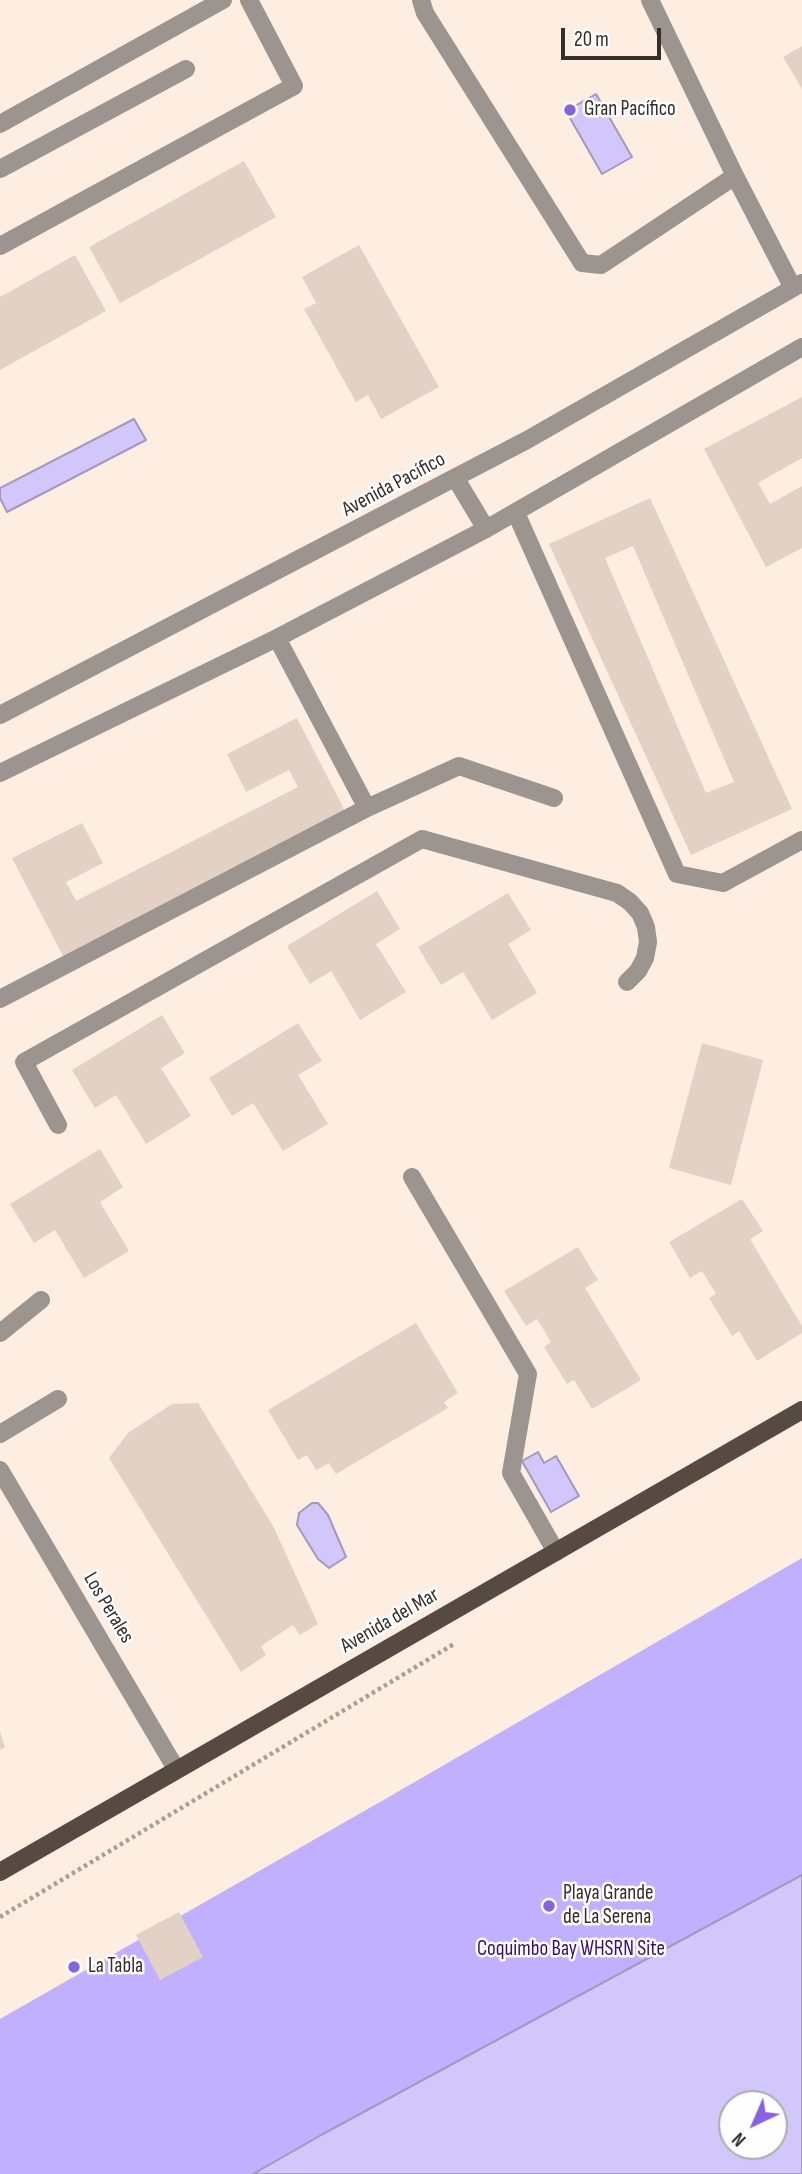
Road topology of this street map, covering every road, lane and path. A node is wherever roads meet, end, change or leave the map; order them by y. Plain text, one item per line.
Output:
1 (223, 0) edge
2 (249, 0) edge
3 (421, 0) edge
4 (650, 0) edge
5 (186, 69) dead end
6 (0, 124) edge
7 (0, 169) edge
8 (735, 176) junction
9 (0, 246) edge
10 (797, 285) edge
11 (802, 347) edge
12 (456, 479) junction
13 (516, 513) junction
14 (486, 529) junction
15 (277, 638) junction
16 (0, 715) edge
17 (0, 773) edge
18 (554, 798) dead end
19 (367, 808) junction
20 (802, 840) edge
21 (627, 982) dead end
22 (0, 999) edge
23 (58, 1125) dead end
24 (412, 1177) dead end
25 (41, 1300) dead end
26 (0, 1332) edge
27 (58, 1399) dead end
28 (802, 1410) edge
29 (0, 1434) edge
30 (0, 1470) edge
31 (556, 1552) junction
32 (466, 1637) dead end
33 (176, 1769) junction
34 (0, 1872) edge
35 (0, 1917) edge

1 - 6 street
2 - 9 street
3 - 8 street
4 - 8 street
5 - 7 street
8 - 10 street
10 - 12 street, Avenida Pacífico
11 - 13 street
12 - 14 street
12 - 16 street, Avenida Pacífico
13 - 14 street
13 - 20 street
14 - 15 street
15 - 17 street
15 - 19 street
18 - 19 street
19 - 22 street
21 - 23 street
24 - 31 street
25 - 26 street
27 - 29 street
28 - 31 main road, Avenida del Mar
30 - 33 street, Los Perales
31 - 33 main road, Avenida del Mar
32 - 35 path
33 - 34 main road, Avenida del Mar

